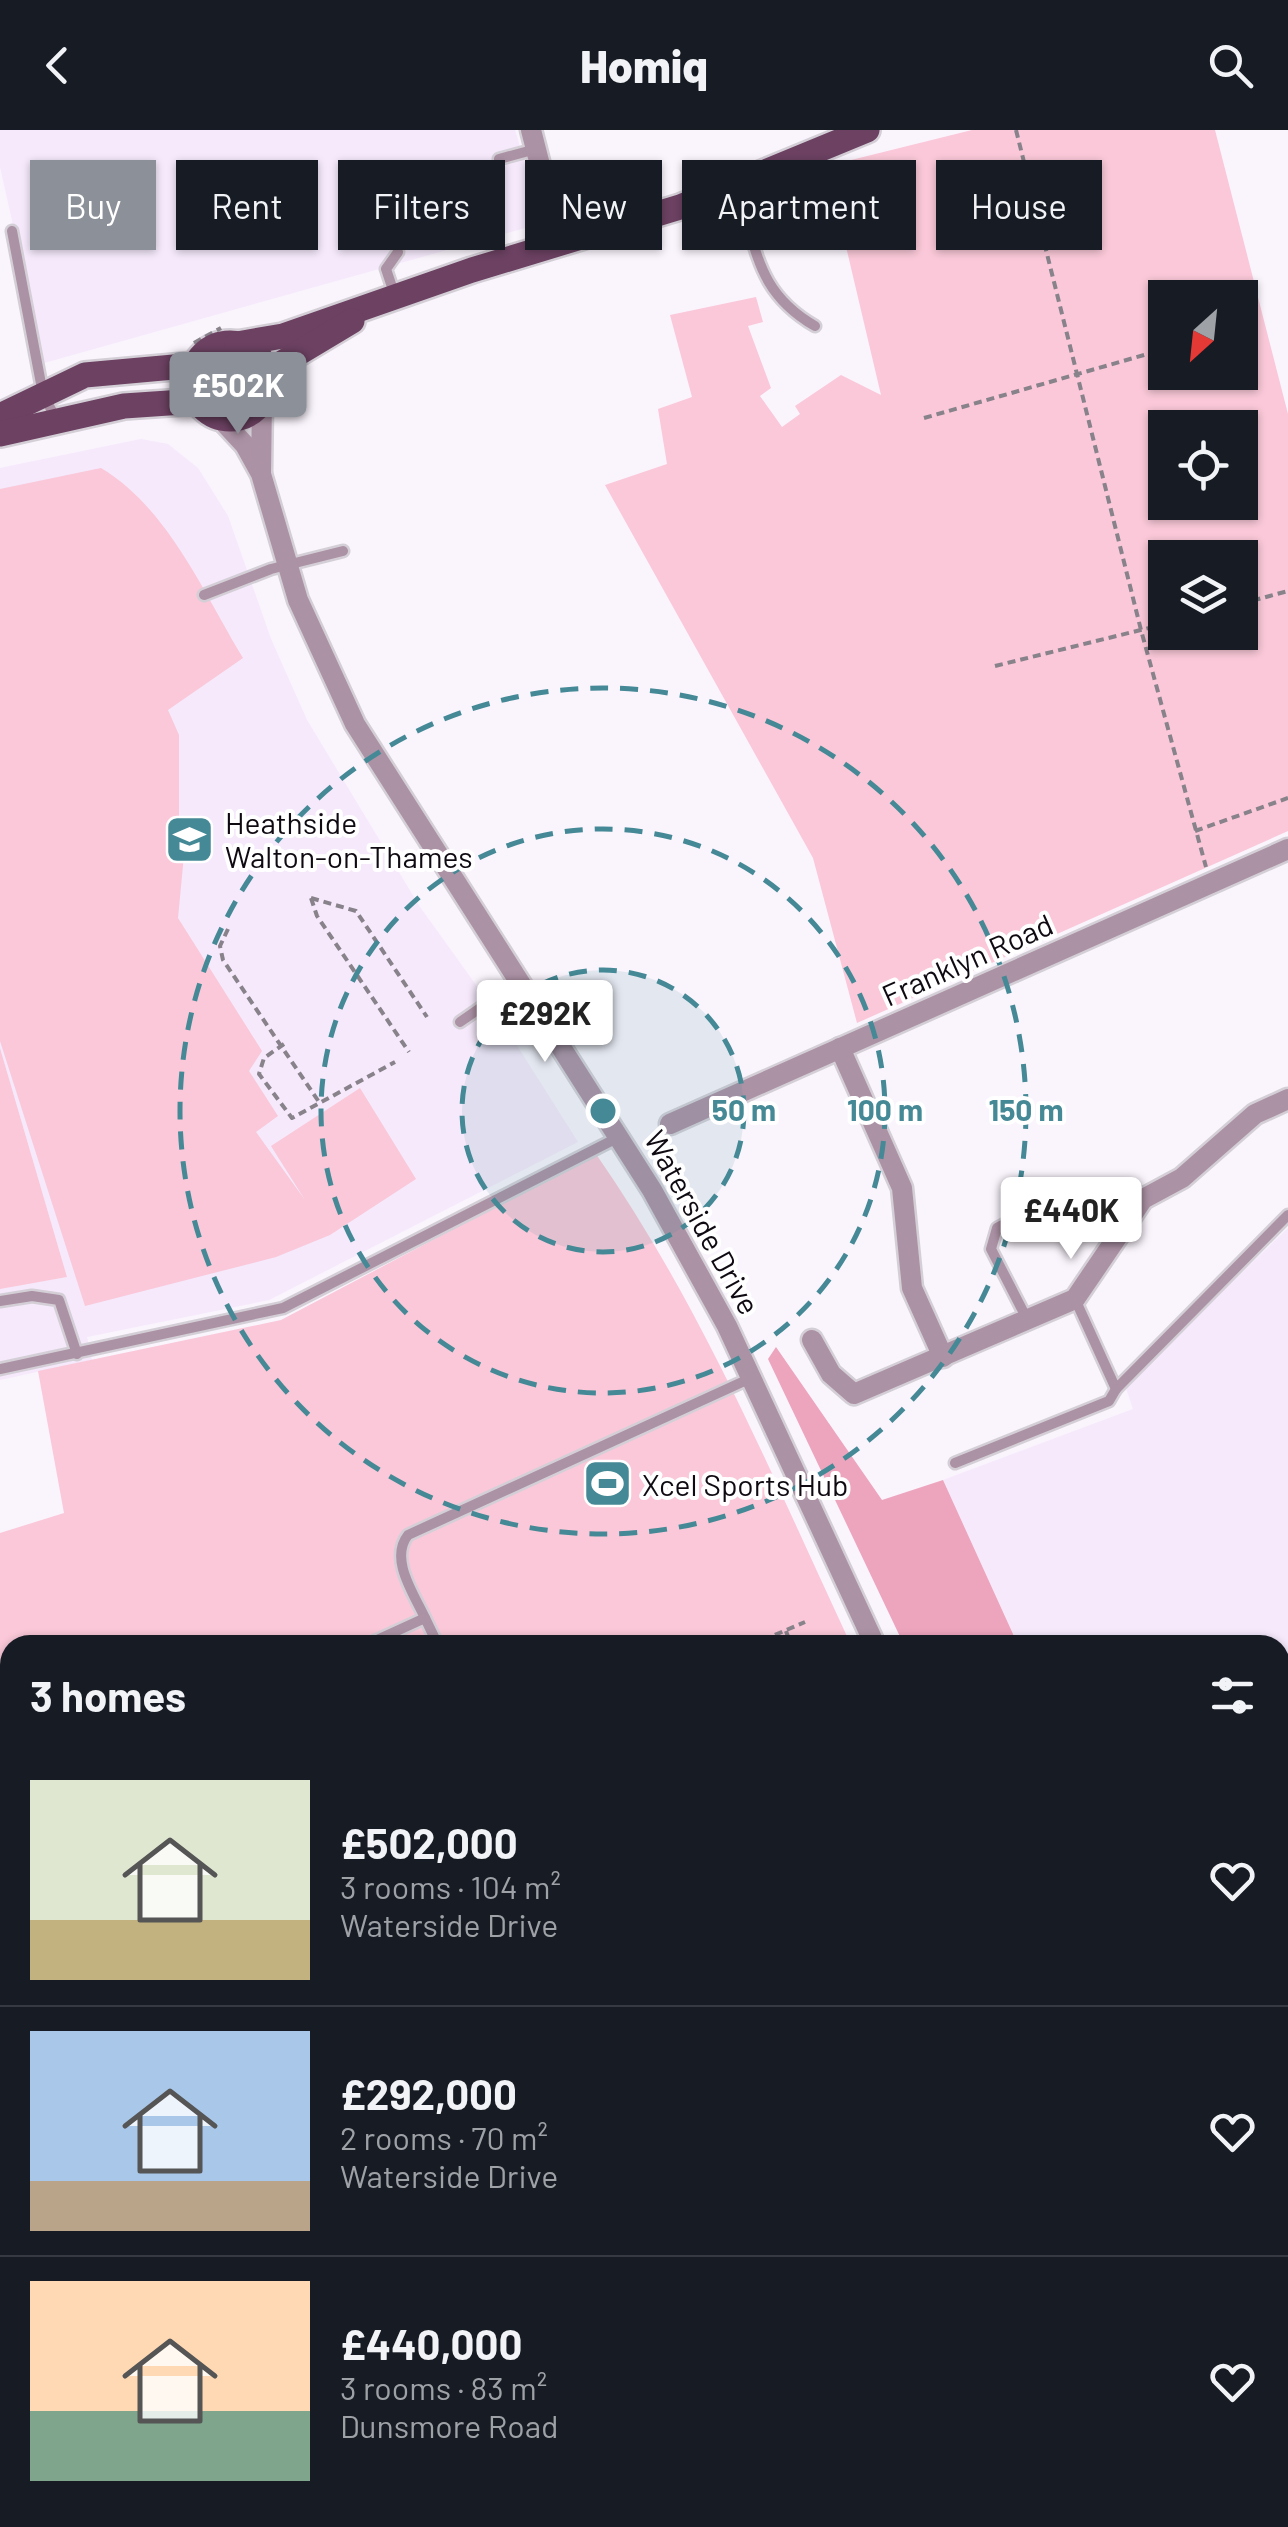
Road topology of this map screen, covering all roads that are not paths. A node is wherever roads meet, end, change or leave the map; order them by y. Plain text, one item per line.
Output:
1 (867, 130) edge
2 (533, 140) edge
3 (498, 159) dead end
4 (793, 160) edge
5 (12, 231) dead end
6 (539, 250) edge
7 (757, 250) edge
8 (398, 252) dead end
9 (384, 302) junction
10 (815, 326) dead end
11 (237, 344) junction
12 (196, 365) junction
13 (267, 372) junction
14 (43, 394) junction
15 (198, 401) junction
16 (262, 401) junction
17 (0, 416) edge
18 (219, 417) junction
19 (57, 422) junction
20 (0, 434) edge
21 (261, 474) junction
22 (343, 551) dead end
23 (286, 566) junction
24 (204, 594) dead end
25 (1288, 849) edge
26 (520, 980) junction
27 (460, 1022) dead end
28 (840, 1048) junction
29 (1288, 1099) edge
30 (670, 1124) dead end
31 (621, 1136) junction
32 (1023, 1214) dead end
33 (1288, 1215) edge
34 (1075, 1299) junction
35 (0, 1301) edge
36 (1028, 1320) junction
37 (812, 1340) dead end
38 (76, 1354) junction
39 (943, 1357) junction
40 (0, 1369) edge
41 (752, 1378) junction
42 (1116, 1389) junction
43 (956, 1463) dead end
44 (424, 1618) junction
45 (387, 1635) edge
46 (433, 1635) edge
47 (871, 1635) edge

1 - 4 main road
2 - 3 lane
5 - 14 lane
6 - 9 main road
7 - 10 lane
8 - 9 lane
9 - 11 main road
9 - 13 main road
11 - 12 main road
11 - 13 main road
12 - 14 main road
12 - 15 main road
13 - 16 main road
14 - 17 main road
14 - 19 lane
15 - 18 main road
15 - 19 main road
16 - 18 main road
16 - 21 street, Waterside Drive
18 - 21 street, Waterside Drive
19 - 20 main road
21 - 23 street, Waterside Drive
22 - 23 lane
23 - 24 lane
23 - 26 street, Waterside Drive
25 - 28 street, Franklyn Road
26 - 27 lane
26 - 31 street, Waterside Drive
28 - 30 street, Franklyn Road
28 - 39 street
29 - 34 street
31 - 38 lane
31 - 41 street, Waterside Drive
32 - 36 lane
33 - 42 lane
34 - 36 street
34 - 42 lane
35 - 38 lane
36 - 39 street
37 - 39 street
38 - 40 lane
41 - 44 lane
41 - 47 street, Waterside Drive
42 - 43 lane
44 - 45 lane
44 - 46 lane

